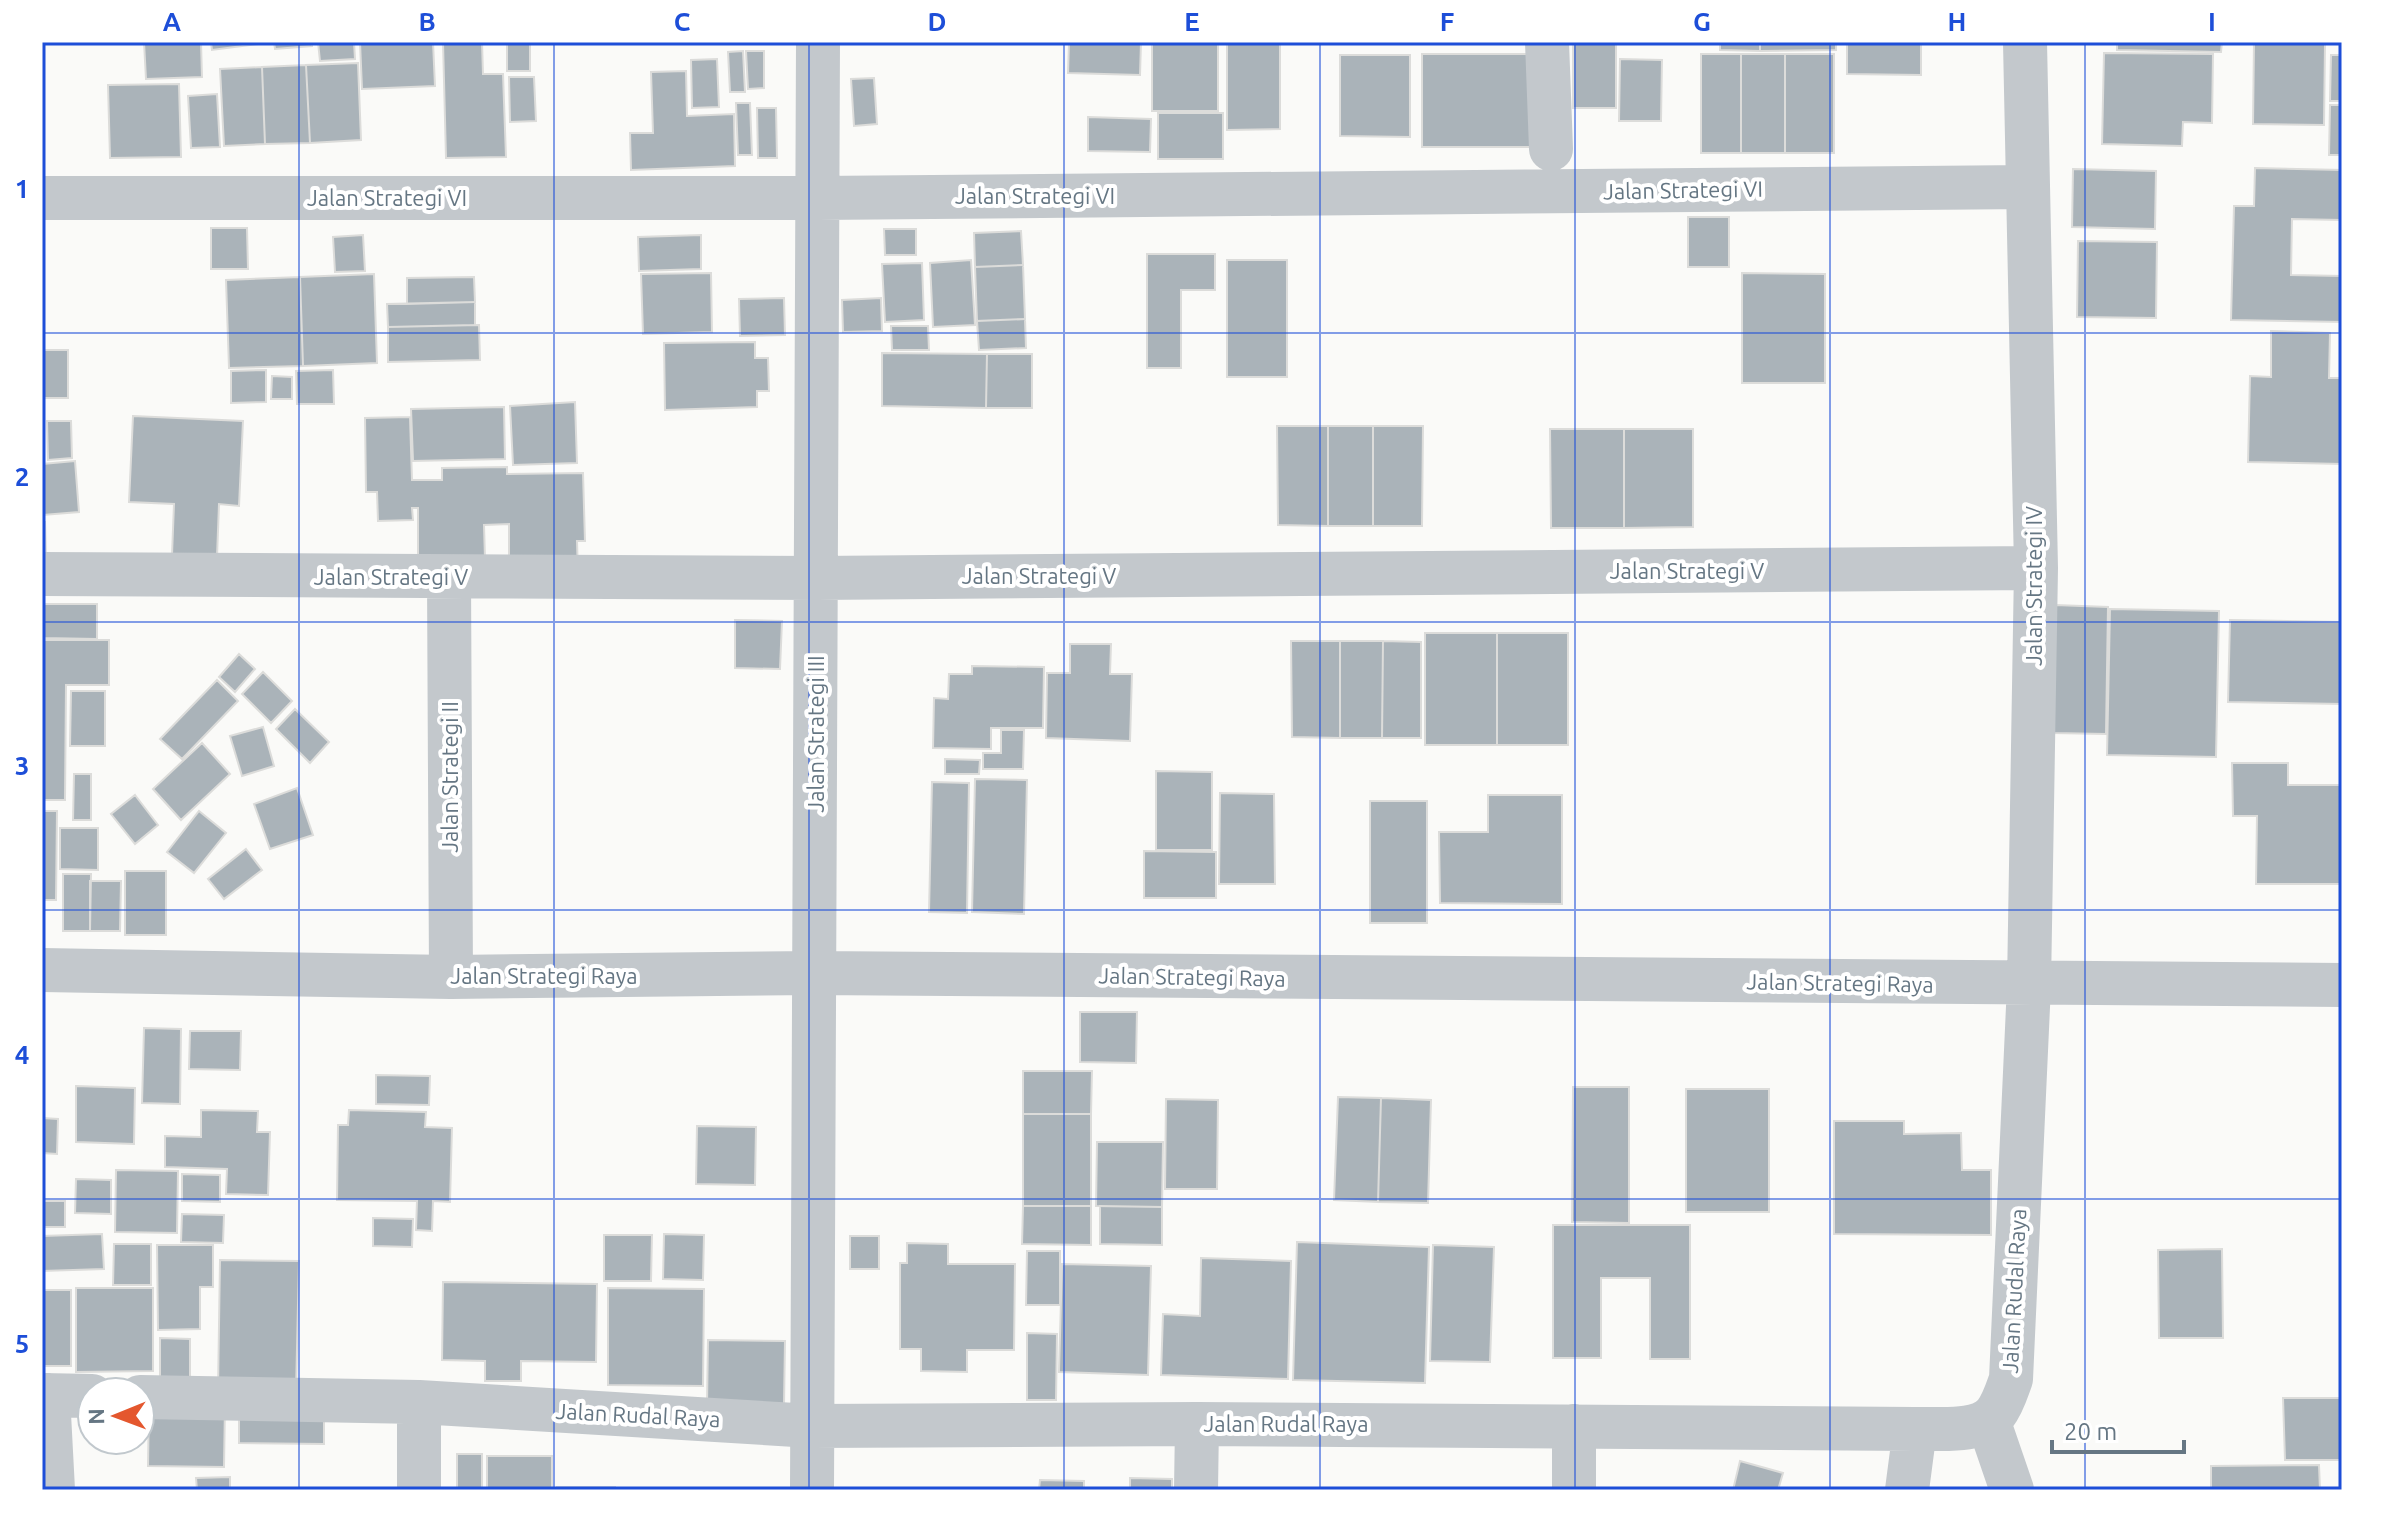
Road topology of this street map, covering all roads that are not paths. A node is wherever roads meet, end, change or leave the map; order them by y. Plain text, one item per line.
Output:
1 (818, 42) edge
2 (1547, 42) edge
3 (2025, 42) edge
4 (1551, 149) dead end
5 (2027, 187) junction
6 (42, 198) edge
7 (818, 198) junction
8 (2036, 568) junction
9 (42, 574) edge
10 (449, 577) junction
11 (817, 578) junction
12 (451, 969) junction
13 (42, 970) edge
14 (2029, 985) junction
15 (2342, 985) edge
16 (813, 998) junction
17 (45, 1395) edge
18 (76, 1396) edge
19 (156, 1397) edge
20 (419, 1402) junction
21 (1988, 1420) junction
22 (1197, 1424) junction
23 (812, 1426) junction
24 (1574, 1426) junction
25 (1915, 1429) junction
26 (53, 1490) edge
27 (419, 1490) edge
28 (812, 1490) edge
29 (1196, 1490) edge
30 (1574, 1490) edge
31 (1907, 1490) edge
32 (2012, 1490) edge

1 - 7 street, Jalan Strategi III
2 - 4 street
3 - 5 street, Jalan Strategi IV
5 - 7 street, Jalan Strategi VI
5 - 8 street, Jalan Strategi IV
6 - 7 street, Jalan Strategi VI
7 - 11 street, Jalan Strategi III
8 - 11 street, Jalan Strategi V
8 - 14 street, Jalan Strategi IV
9 - 10 street, Jalan Strategi V
10 - 11 street, Jalan Strategi V
10 - 12 street, Jalan Strategi II
11 - 16 street, Jalan Strategi III
12 - 13 street, Jalan Strategi Raya
12 - 16 street, Jalan Strategi Raya
14 - 15 street, Jalan Strategi Raya
14 - 16 street, Jalan Strategi Raya
14 - 21 street, Jalan Rudal Raya
16 - 23 street, Jalan Strategi III
17 - 18 street
17 - 26 street
19 - 20 street, Jalan Rudal Raya
20 - 23 street, Jalan Rudal Raya
20 - 27 street
21 - 25 street, Jalan Rudal Raya
21 - 32 street
22 - 23 street, Jalan Rudal Raya
22 - 24 street, Jalan Rudal Raya
22 - 29 street
23 - 28 street, Jalan Strategi III
24 - 25 street, Jalan Rudal Raya
24 - 30 street
25 - 31 street

